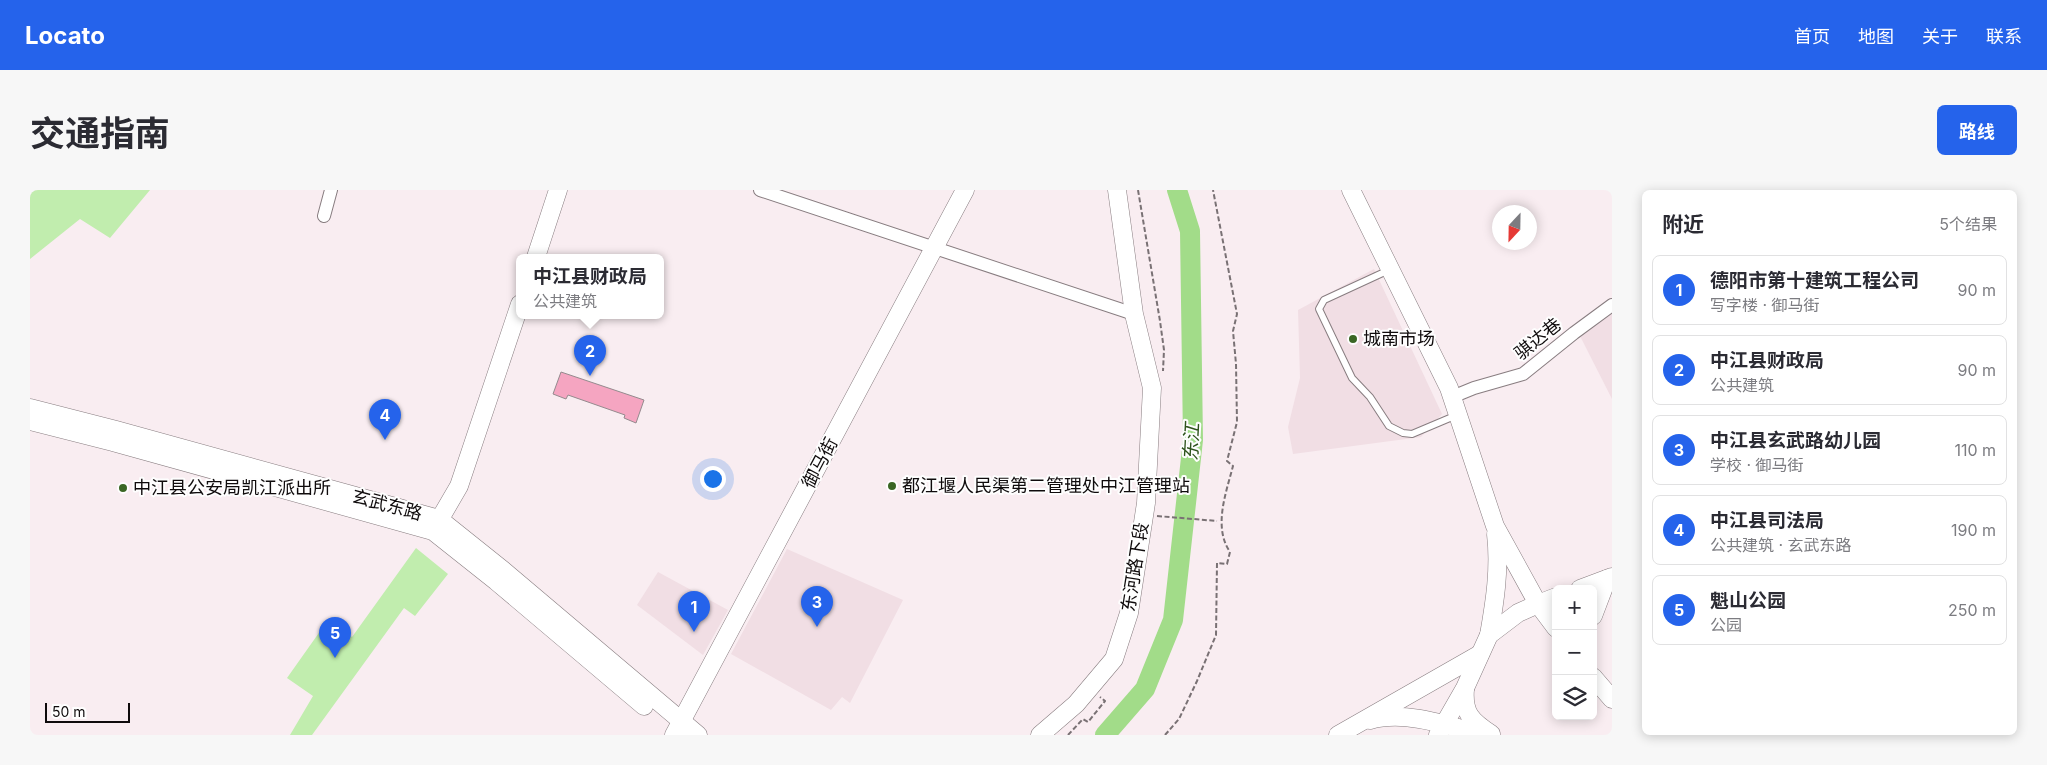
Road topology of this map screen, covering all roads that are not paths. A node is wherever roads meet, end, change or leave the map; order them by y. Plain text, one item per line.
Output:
1 (331, 190) edge
2 (558, 190) edge
3 (760, 190) edge
4 (966, 190) edge
5 (1117, 190) edge
6 (1351, 190) edge
7 (324, 216) dead end
8 (935, 248) junction
9 (537, 254) edge
10 (1390, 269) junction
11 (1612, 305) edge
12 (1134, 314) junction
13 (516, 316) edge
14 (1455, 406) junction
15 (30, 408) edge
16 (30, 421) edge
17 (436, 525) junction
18 (1495, 526) junction
19 (1609, 578) edge
20 (1591, 585) edge
21 (1552, 599) edge
22 (1538, 604) junction
23 (1597, 606) edge
24 (1552, 623) edge
25 (1489, 635) junction
26 (1480, 654) junction
27 (1597, 682) edge
28 (1465, 688) junction
29 (1612, 699) edge
30 (1357, 723) junction
31 (1442, 730) edge
32 (678, 731) edge
33 (698, 735) edge
34 (1040, 735) edge
35 (1338, 735) edge
36 (1483, 735) edge
37 (1493, 735) edge

1 - 7 street
2 - 9 street
3 - 8 street
4 - 8 street, 御马街
5 - 12 street, 东河路下段
6 - 10 street
8 - 12 street
8 - 32 street, 御马街
10 - 14 street
10 - 14 lane
11 - 14 street, 骐达巷
12 - 34 street, 东河路下段
13 - 17 street
14 - 18 street
15 - 17 street, 玄武东路
16 - 17 street, 玄武东路
17 - 32 street, 玄武东路
18 - 22 street
18 - 25 street
19 - 20 street
19 - 23 street
21 - 22 street
22 - 24 street
22 - 25 street
25 - 26 street
26 - 28 street
26 - 30 street
27 - 29 street
28 - 31 street
28 - 37 street
30 - 31 street
30 - 35 street
31 - 36 street
32 - 33 street, 玄武东路

